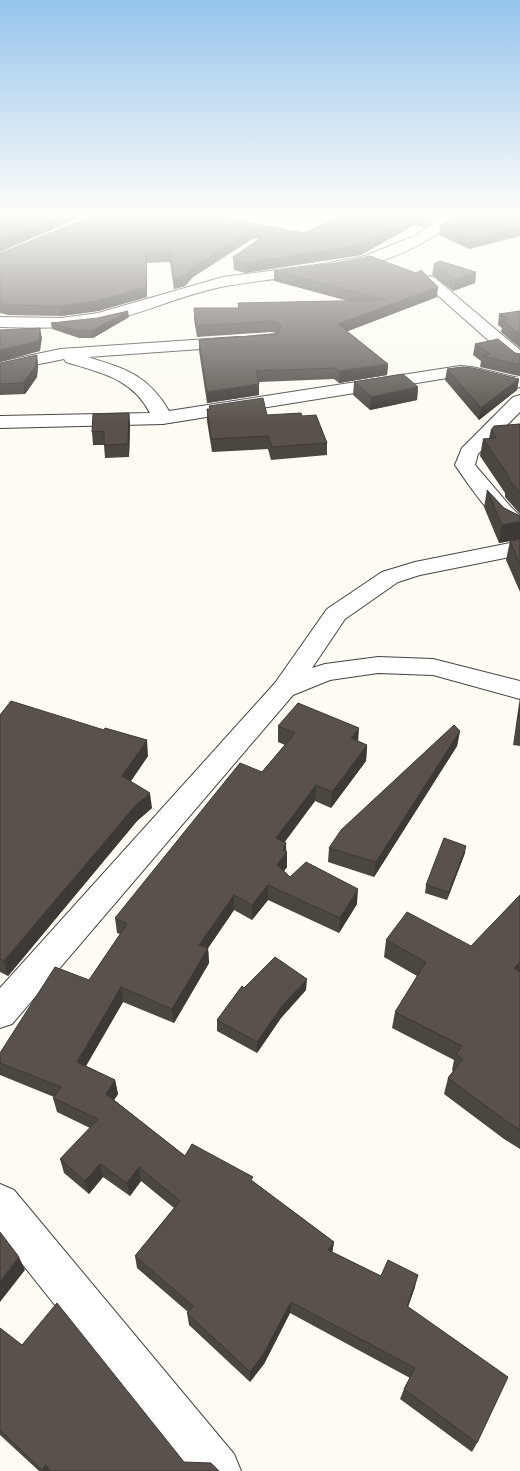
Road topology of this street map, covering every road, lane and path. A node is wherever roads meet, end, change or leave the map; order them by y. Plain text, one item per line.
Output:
1 (194, 285) edge
2 (213, 285) edge
3 (434, 285) edge
4 (179, 294) junction
5 (0, 322) edge
6 (19, 323) junction
7 (252, 341) edge
8 (60, 354) junction
9 (520, 359) edge
10 (0, 367) edge
11 (519, 388) edge
12 (163, 418) junction
13 (0, 421) edge
14 (520, 528) edge
15 (520, 548) edge
16 (284, 689) junction
17 (520, 690) edge
18 (0, 1013) edge
19 (0, 1204) edge
20 (217, 1471) edge

1 - 4 street
2 - 4 street
3 - 9 street
4 - 6 street
5 - 6 street
6 - 8 street
7 - 8 street
8 - 10 street
8 - 12 street
11 - 12 street
11 - 14 street
12 - 13 street
15 - 16 street
16 - 17 street
16 - 18 street
19 - 20 street

